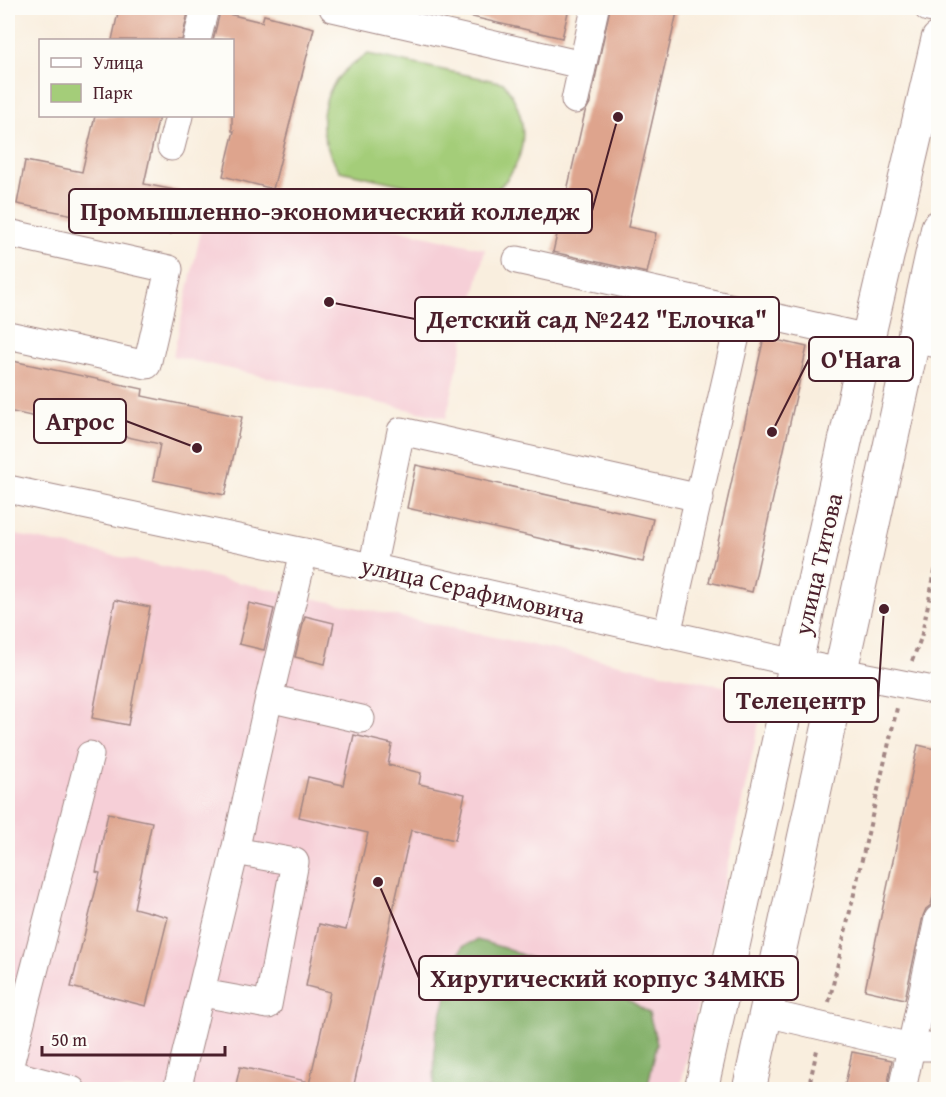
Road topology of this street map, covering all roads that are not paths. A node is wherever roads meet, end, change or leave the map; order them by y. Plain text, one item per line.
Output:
1 (206, 8) edge
2 (333, 8) edge
3 (595, 8) edge
4 (928, 8) edge
5 (939, 10) edge
6 (197, 39) edge
7 (939, 39) edge
8 (582, 65) junction
9 (575, 100) dead end
10 (179, 117) edge
11 (171, 147) dead end
12 (939, 227) edge
13 (8, 233) edge
14 (517, 260) dead end
15 (742, 310) junction
16 (8, 335) edge
17 (868, 338) junction
18 (926, 342) edge
19 (8, 489) edge
20 (700, 498) junction
21 (304, 552) junction
22 (372, 568) junction
23 (667, 634) junction
24 (796, 663) junction
25 (840, 671) junction
26 (939, 691) edge
27 (269, 698) junction
28 (361, 719) dead end
29 (90, 754) dead end
30 (236, 851) junction
31 (939, 920) edge
32 (202, 993) junction
33 (766, 1013) junction
34 (911, 1047) junction
35 (939, 1047) edge
36 (8, 1073) edge
37 (72, 1089) edge
38 (177, 1089) edge
39 (701, 1089) edge
40 (749, 1089) edge
41 (902, 1089) edge

1 - 6 street
2 - 8 street
3 - 8 street
4 - 5 street
7 - 17 main road, улица Титова
8 - 9 street
10 - 11 street
12 - 18 main road, улица Титова
13 - 16 street
14 - 15 street
15 - 17 street
15 - 20 street
17 - 24 main road, улица Титова
18 - 25 main road, улица Титова
19 - 21 street, улица Серафимовича
20 - 22 street
20 - 23 street
21 - 22 street, улица Серафимовича
21 - 27 street
22 - 23 street, улица Серафимовича
23 - 24 street, улица Серафимовича
24 - 25 street, улица Серафимовича
24 - 39 main road, улица Титова
25 - 26 street, улица Серафимовича
25 - 33 main road, улица Титова
27 - 28 street
27 - 30 street
29 - 36 street
30 - 32 street
30 - 32 street
31 - 34 street
32 - 38 street
33 - 34 street
33 - 40 main road, улица Титова
34 - 35 street
34 - 41 street
36 - 37 street

